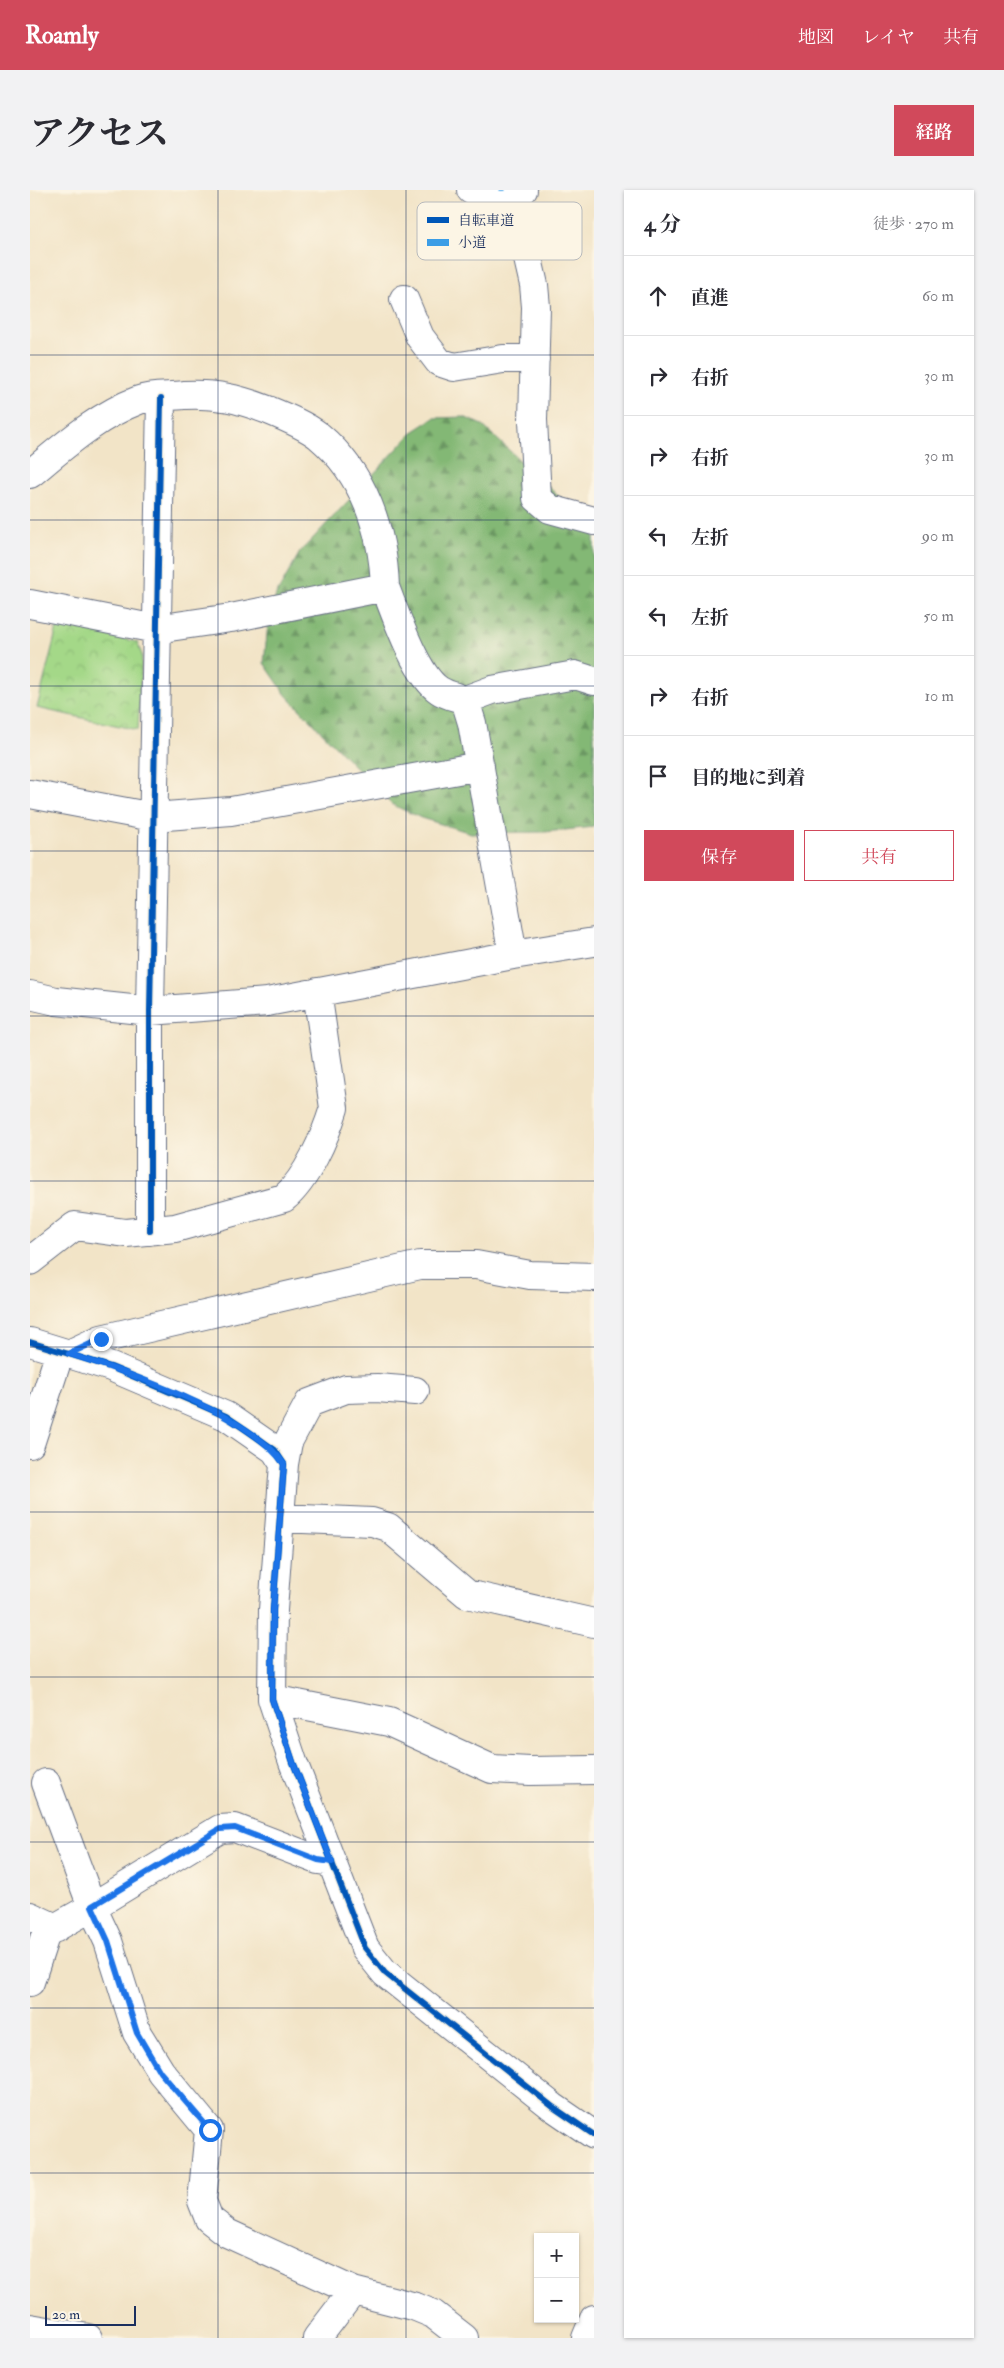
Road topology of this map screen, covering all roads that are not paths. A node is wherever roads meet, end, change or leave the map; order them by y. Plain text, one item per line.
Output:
1 (471, 190) edge
2 (515, 190) edge
3 (528, 260) edge
4 (404, 299) dead end
5 (535, 359) junction
6 (161, 398) junction
7 (30, 474) edge
8 (594, 521) edge
9 (385, 587) junction
10 (30, 604) edge
11 (156, 628) junction
12 (594, 681) edge
13 (465, 700) junction
14 (480, 766) junction
15 (30, 794) edge
16 (153, 817) junction
17 (594, 942) edge
18 (513, 955) junction
19 (317, 992) junction
20 (30, 995) edge
21 (150, 1012) junction
22 (150, 1231) junction
23 (30, 1262) edge
24 (594, 1277) edge
25 (45, 1351) edge
26 (415, 1391) dead end
27 (30, 1444) edge
28 (284, 1464) junction
29 (280, 1518) junction
30 (594, 1623) edge
31 (272, 1699) junction
32 (594, 1770) edge
33 (46, 1783) dead end
34 (332, 1862) junction
35 (92, 1906) junction
36 (30, 1916) edge
37 (56, 1928) junction
38 (30, 1982) edge
39 (594, 2135) edge
40 (353, 2291) junction
41 (594, 2319) edge
42 (30, 2328) edge
43 (88, 2338) edge
44 (317, 2338) edge
45 (464, 2338) edge
46 (586, 2338) edge

1 - 2 street
3 - 5 street
4 - 5 street
5 - 8 street
6 - 7 street
6 - 9 street
6 - 11 street
9 - 11 street
9 - 13 street
10 - 11 street
11 - 16 street
12 - 13 street
13 - 14 street
14 - 16 street
14 - 18 street
15 - 16 street
16 - 21 street
17 - 18 street
18 - 19 street
19 - 21 street
19 - 22 street
20 - 21 street
21 - 22 street
22 - 23 street
24 - 25 street
25 - 27 street
25 - 28 street
26 - 28 street
28 - 29 street
29 - 30 street
29 - 31 street
31 - 32 street
31 - 34 street
33 - 35 street
34 - 35 street
34 - 39 street
35 - 37 street
35 - 40 street
36 - 37 street
37 - 38 street
40 - 44 street
40 - 45 street
41 - 46 street
42 - 43 street

